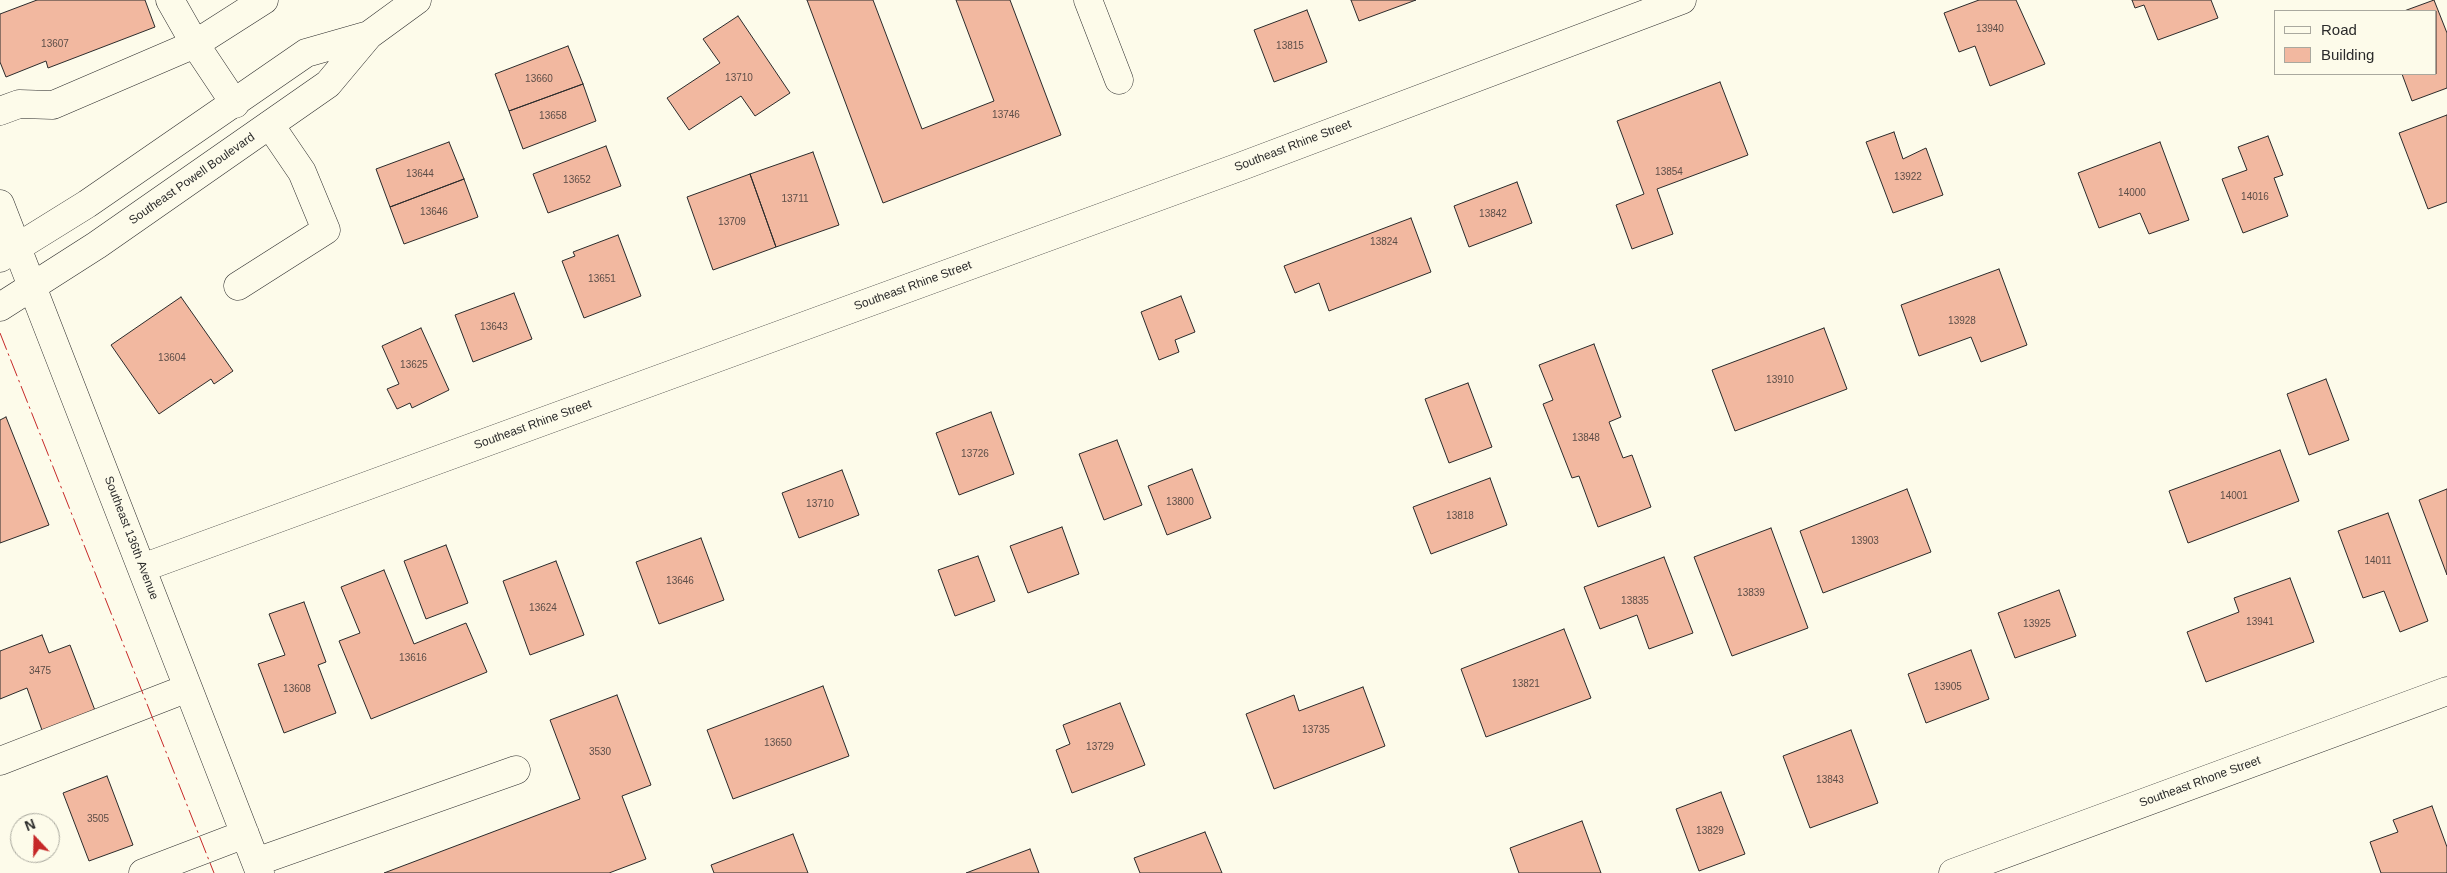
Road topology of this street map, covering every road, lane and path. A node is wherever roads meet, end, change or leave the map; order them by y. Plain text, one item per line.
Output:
1 (170, 0) edge
2 (264, 0) edge
3 (417, 0) edge
4 (1088, 0) edge
5 (1682, 0) edge
6 (369, 35) junction
7 (195, 44) junction
8 (1119, 80) dead end
9 (235, 104) junction
10 (0, 111) edge
11 (270, 125) junction
12 (0, 204) edge
13 (8, 252) edge
14 (32, 286) junction
15 (238, 286) dead end
16 (0, 306) edge
17 (142, 568) junction
18 (188, 688) junction
19 (2447, 691) edge
20 (0, 761) edge
21 (516, 770) dead end
22 (245, 834) junction
23 (258, 867) edge
24 (143, 873) edge
25 (1953, 873) edge

1 - 7 street
2 - 7 street
3 - 6 street, Southeast Powell Boulevard
4 - 8 street
5 - 17 street, Southeast Rhine Street
6 - 9 street, Southeast Powell Boulevard
6 - 11 street, Southeast Powell Boulevard
7 - 9 street
7 - 10 street
9 - 13 street, Southeast Powell Boulevard
11 - 14 street, Southeast Powell Boulevard
11 - 15 street
12 - 13 street, Southeast 136th Avenue
13 - 14 street, Southeast 136th Avenue
14 - 16 street, Southeast Powell Boulevard
14 - 17 street, Southeast 136th Avenue
17 - 18 street, Southeast 136th Avenue
18 - 20 street
18 - 22 street, Southeast 136th Avenue
19 - 25 street, Southeast Rhone Street
21 - 23 street
22 - 23 street, Southeast 136th Avenue
22 - 24 street

